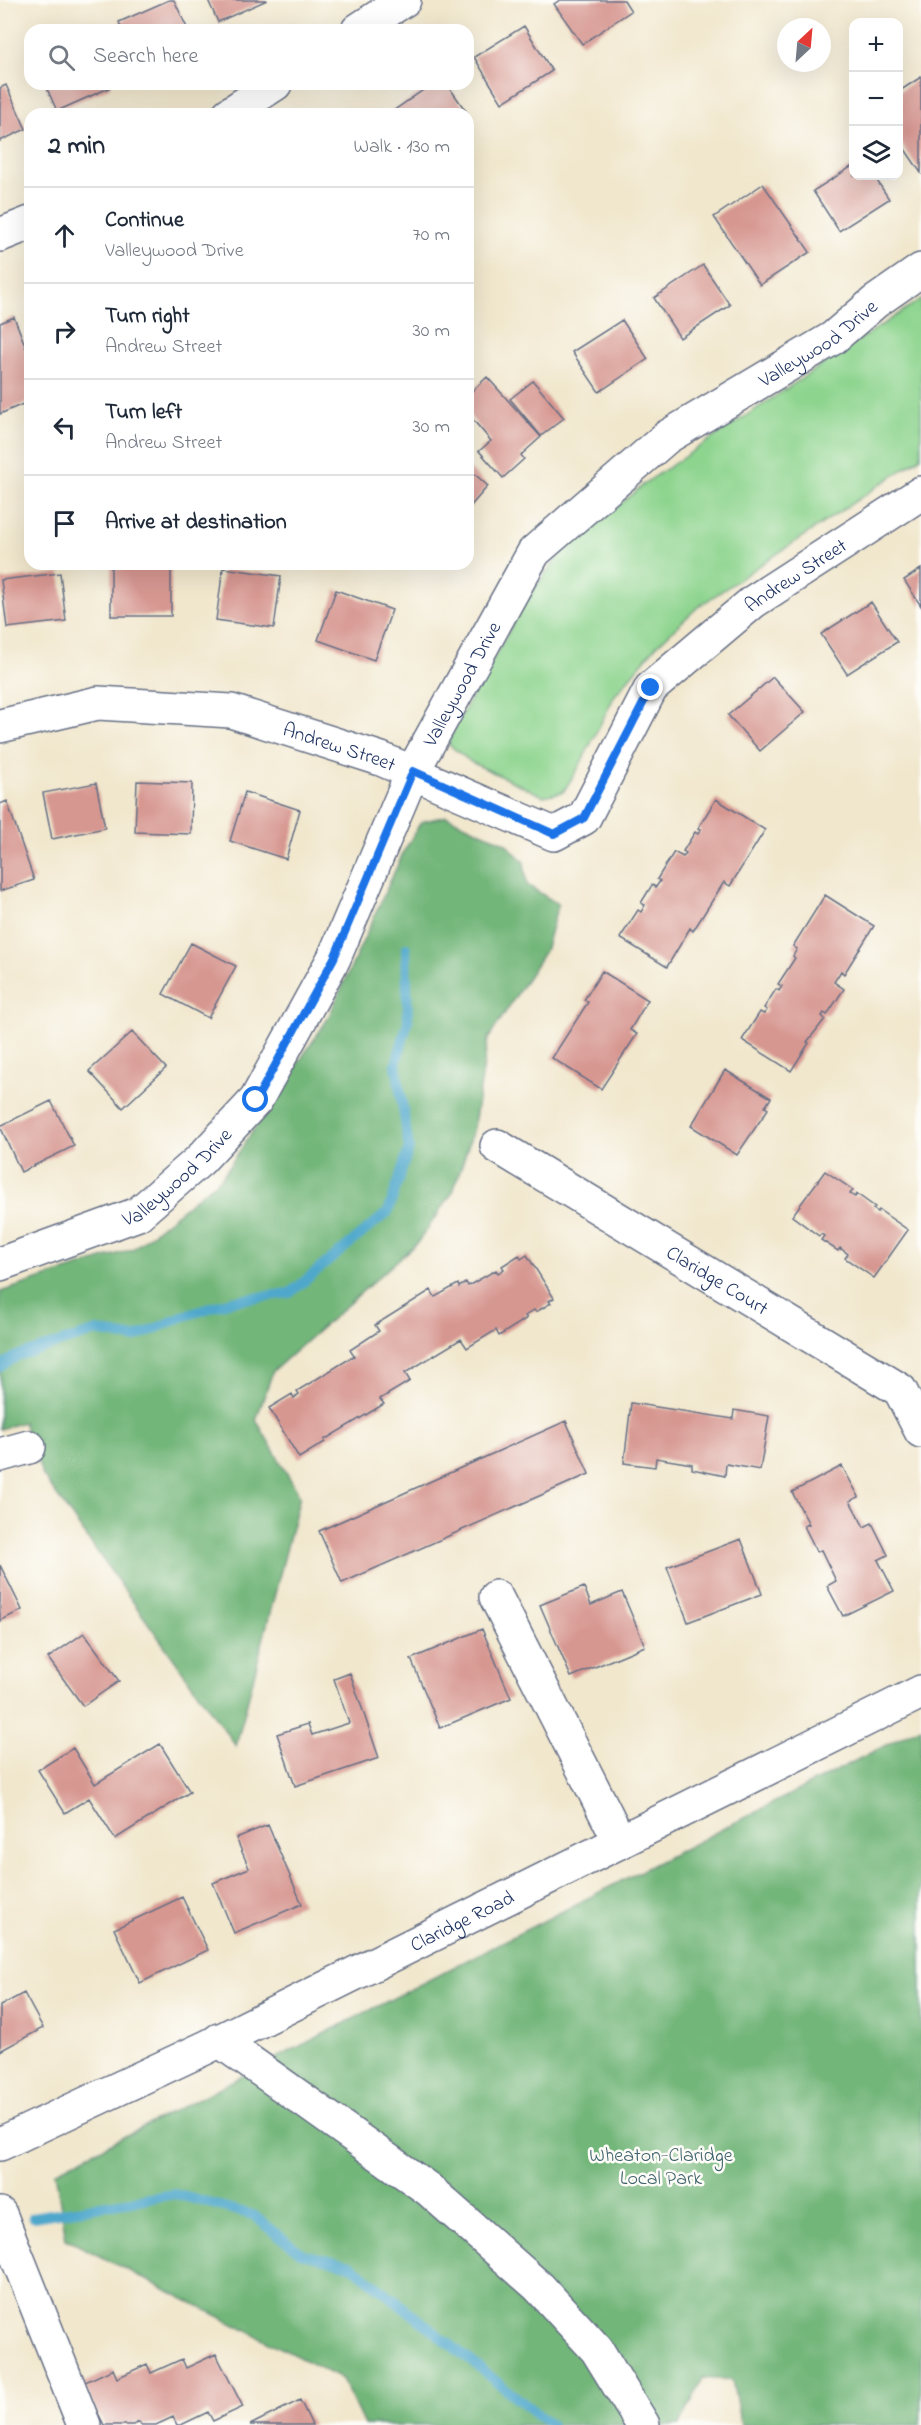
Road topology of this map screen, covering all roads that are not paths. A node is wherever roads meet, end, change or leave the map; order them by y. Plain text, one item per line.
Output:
1 (405, 0) edge
2 (367, 24) edge
3 (266, 90) edge
4 (238, 108) edge
5 (24, 225) edge
6 (0, 235) edge
7 (921, 270) edge
8 (921, 493) edge
9 (0, 726) edge
10 (413, 771) junction
11 (497, 1146) dead end
12 (0, 1264) edge
13 (921, 1431) edge
14 (496, 1597) dead end
15 (921, 1692) edge
16 (620, 1842) junction
17 (219, 2040) junction
18 (0, 2144) edge
19 (0, 2214) edge
20 (84, 2425) edge
21 (643, 2425) edge

1 - 2 street
3 - 4 street
5 - 6 street
7 - 10 street, Valleywood Drive
8 - 10 street, Andrew Street
9 - 10 street, Andrew Street
10 - 12 street, Valleywood Drive
11 - 13 street, Claridge Court
14 - 16 street
15 - 16 street, Claridge Road
16 - 17 street, Claridge Road
17 - 18 street, Claridge Road
17 - 21 street
19 - 20 street

